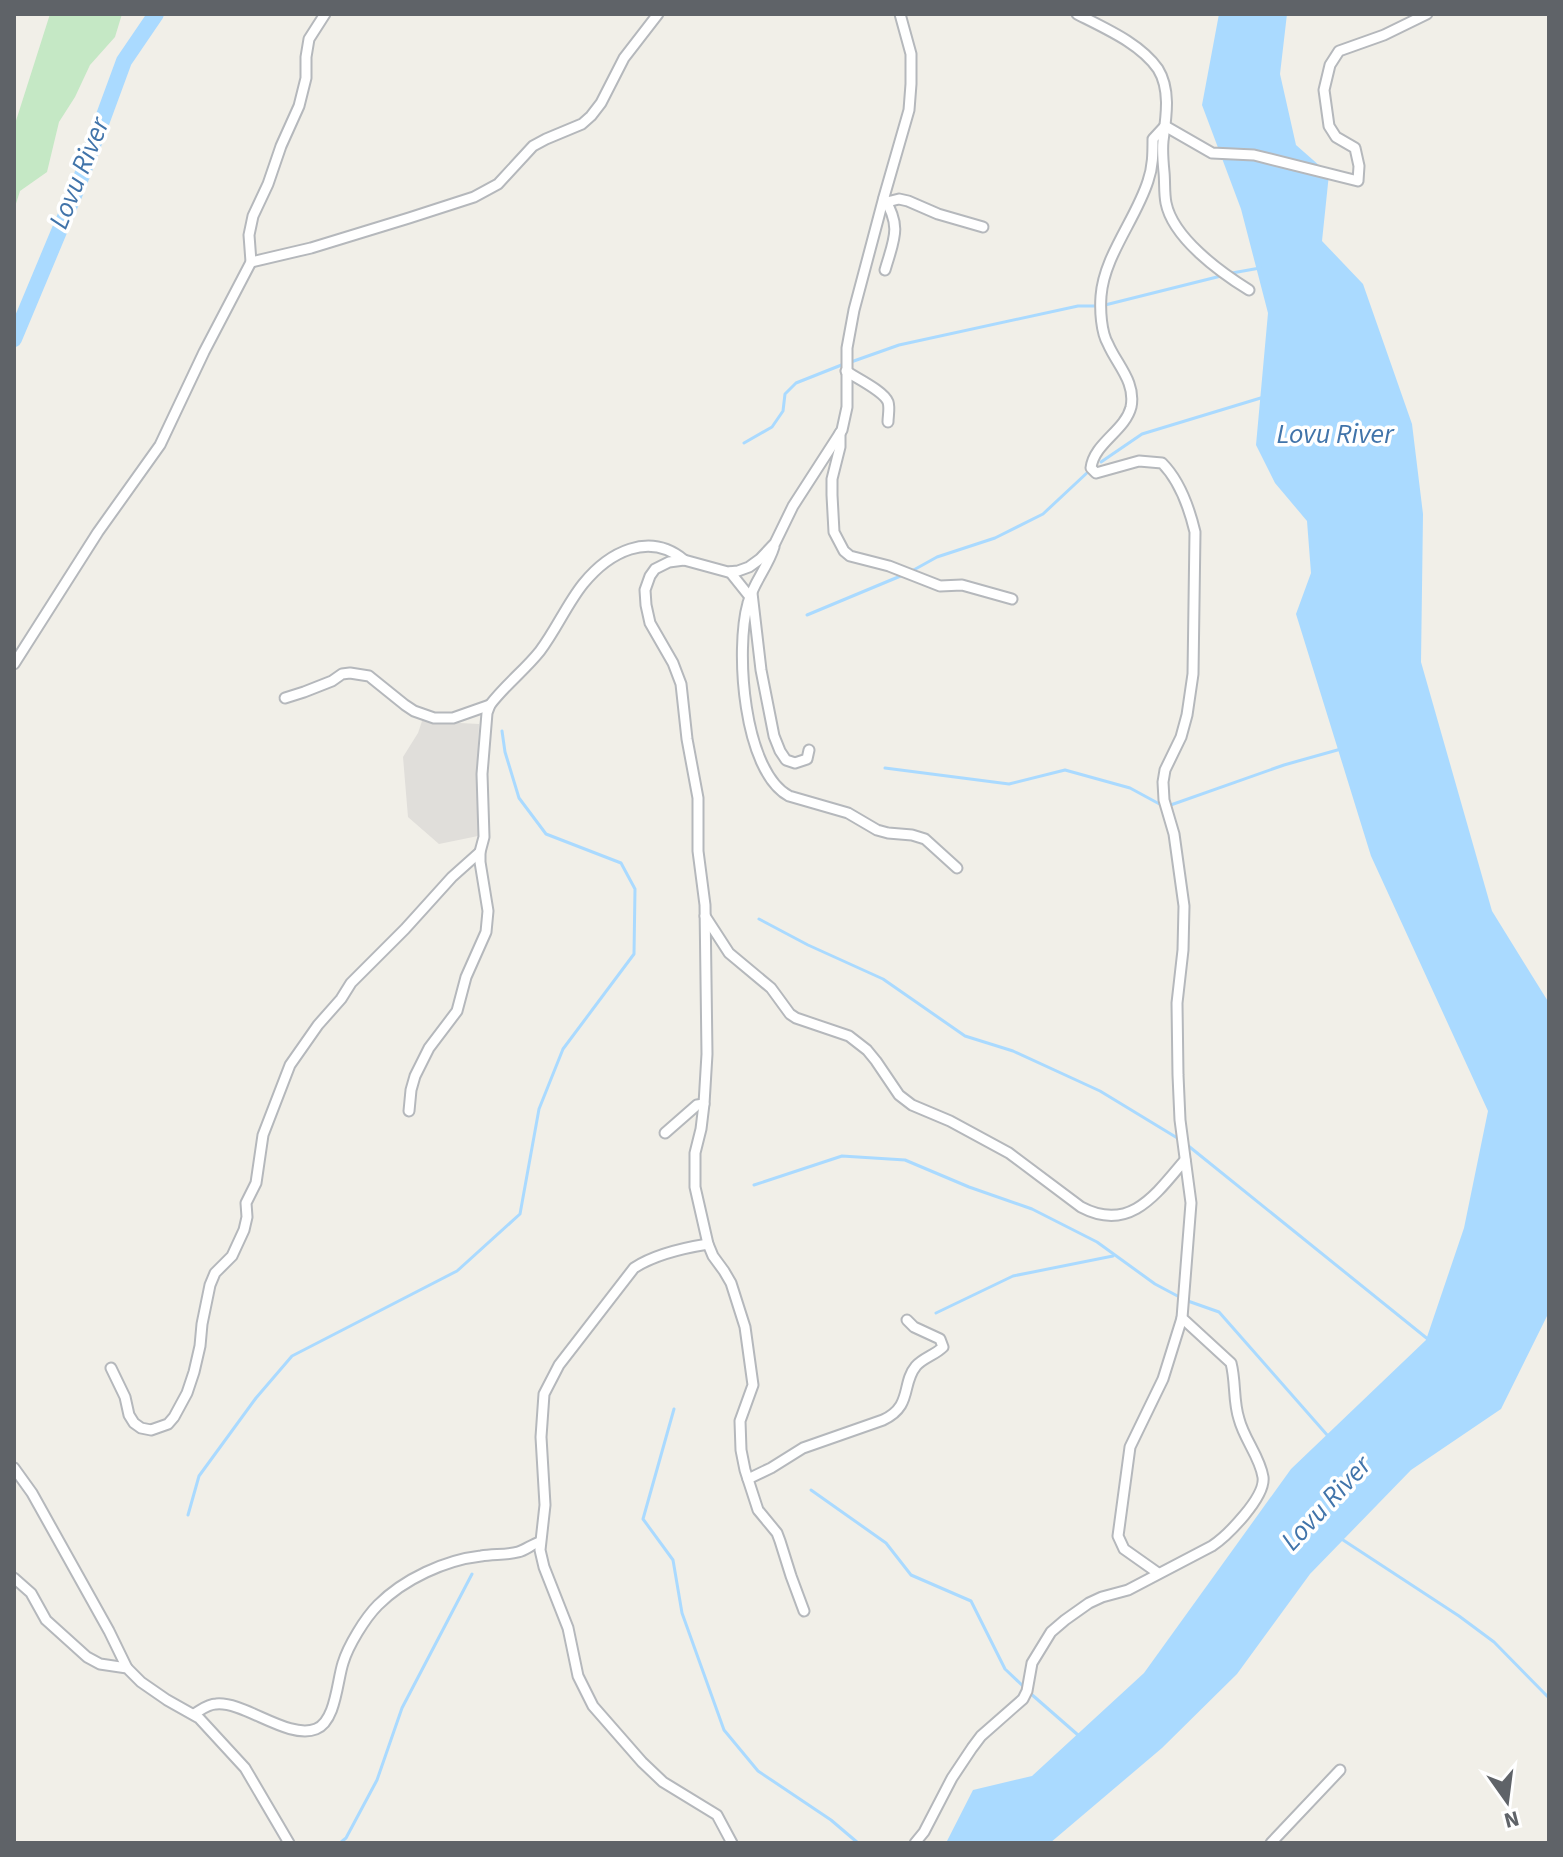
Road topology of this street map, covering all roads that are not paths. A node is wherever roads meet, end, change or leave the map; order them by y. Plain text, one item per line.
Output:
1 (325, 14) edge
2 (658, 14) edge
3 (900, 14) edge
4 (1077, 14) edge
5 (1427, 14) edge
6 (1165, 126) junction
7 (885, 200) junction
8 (983, 227) dead end
9 (251, 262) junction
10 (885, 270) dead end
11 (1249, 290) dead end
12 (846, 371) junction
13 (888, 422) dead end
14 (840, 433) junction
15 (775, 543) junction
16 (684, 560) junction
17 (730, 572) junction
18 (751, 595) junction
19 (1012, 599) dead end
20 (14, 664) edge
21 (285, 698) dead end
22 (490, 705) junction
23 (809, 750) dead end
24 (480, 852) junction
25 (957, 868) dead end
26 (705, 916) junction
27 (704, 1104) junction
28 (409, 1111) dead end
29 (665, 1133) dead end
30 (1185, 1160) junction
31 (708, 1244) junction
32 (1182, 1318) junction
33 (907, 1320) dead end
34 (111, 1368) dead end
35 (14, 1468) edge
36 (748, 1479) junction
37 (540, 1542) junction
38 (1158, 1573) junction
39 (14, 1578) edge
40 (804, 1611) dead end
41 (127, 1668) junction
42 (194, 1714) junction
43 (1340, 1770) dead end
44 (289, 1843) edge
45 (732, 1843) edge
46 (915, 1843) edge
47 (1271, 1843) edge

1 - 9 street
2 - 9 street
3 - 7 street
4 - 6 street
5 - 6 street
6 - 11 street
6 - 30 street
7 - 8 street
7 - 10 street
7 - 12 street
9 - 20 street
12 - 13 street
12 - 14 street
14 - 15 street
14 - 19 street
15 - 17 street
15 - 18 street
16 - 17 street
16 - 22 street
16 - 26 street
17 - 18 street
18 - 23 street
18 - 25 street
21 - 22 street
22 - 24 street
24 - 28 street
24 - 34 street
26 - 27 street
26 - 30 street
27 - 29 street
27 - 31 street
30 - 32 street
31 - 36 street
31 - 37 street
32 - 38 street
32 - 38 street
33 - 36 street
35 - 41 street
36 - 40 street
37 - 42 street
37 - 45 street
38 - 46 street
39 - 41 street
41 - 42 street
42 - 44 street
43 - 47 street

